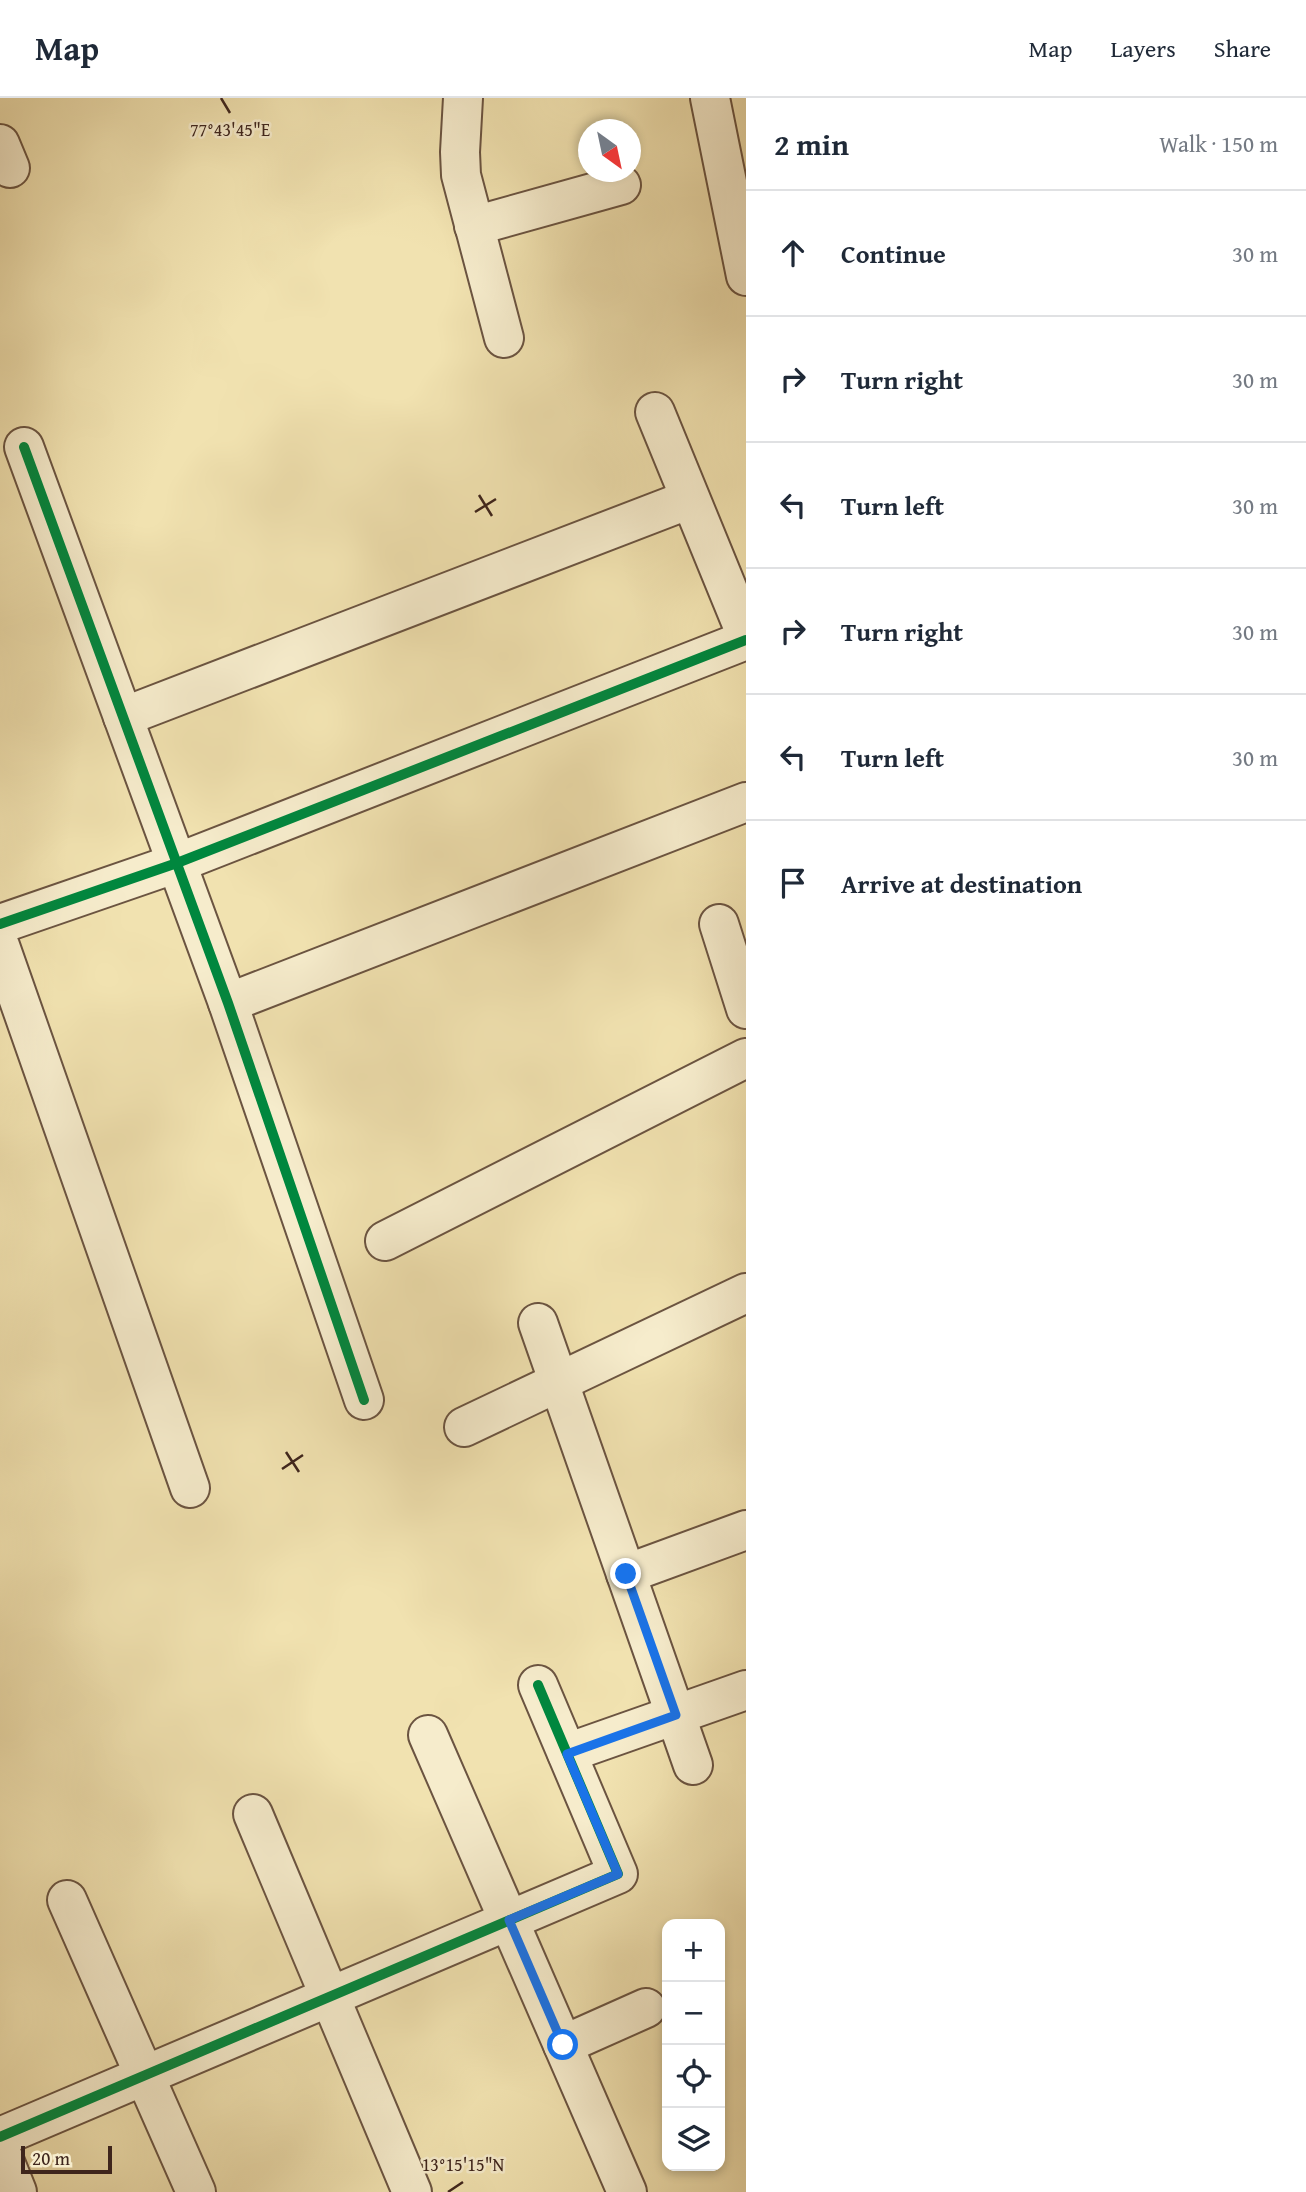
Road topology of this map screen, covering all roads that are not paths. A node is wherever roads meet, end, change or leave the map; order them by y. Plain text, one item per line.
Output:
1 (463, 98) edge
2 (710, 98) edge
3 (621, 185) dead end
4 (474, 226) junction
5 (746, 276) edge
6 (504, 338) dead end
7 (655, 412) dead end
8 (24, 447) dead end
9 (690, 499) junction
10 (746, 634) edge
11 (746, 640) edge
12 (123, 717) junction
13 (746, 803) edge
14 (177, 863) junction
15 (719, 924) dead end
16 (0, 925) edge
17 (0, 946) edge
18 (228, 1003) junction
19 (746, 1009) edge
20 (746, 1058) edge
21 (384, 1241) dead end
22 (746, 1293) edge
23 (538, 1323) dead end
24 (559, 1382) junction
25 (364, 1400) dead end
26 (464, 1427) dead end
27 (190, 1488) dead end
28 (746, 1530) edge
29 (626, 1574) junction
30 (538, 1685) dead end
31 (746, 1690) edge
32 (676, 1715) junction
33 (428, 1735) dead end
34 (567, 1754) junction
35 (693, 1765) dead end
36 (253, 1814) dead end
37 (67, 1900) dead end
38 (509, 1920) junction
39 (330, 1996) junction
40 (646, 2008) dead end
41 (563, 2045) junction
42 (0, 2137) edge
43 (0, 2150) edge
44 (17, 2192) edge
45 (196, 2192) edge
46 (412, 2192) edge
47 (627, 2192) edge

1 - 4 street
2 - 5 street
3 - 4 street
4 - 6 street
7 - 9 street
8 - 12 street
9 - 10 street
9 - 12 street
11 - 14 street
12 - 14 street
13 - 18 street
14 - 16 street
14 - 18 street
15 - 19 street
17 - 27 street
18 - 25 street
20 - 21 street
22 - 24 street
23 - 24 street
24 - 26 street
24 - 29 street
28 - 29 street
29 - 32 street
30 - 34 street
31 - 32 street
32 - 34 street
32 - 35 street
33 - 38 street
34 - 38 street
36 - 39 street
37 - 45 street
38 - 39 street
38 - 41 street
39 - 42 street
39 - 46 street
40 - 41 street
41 - 47 street
43 - 44 street

